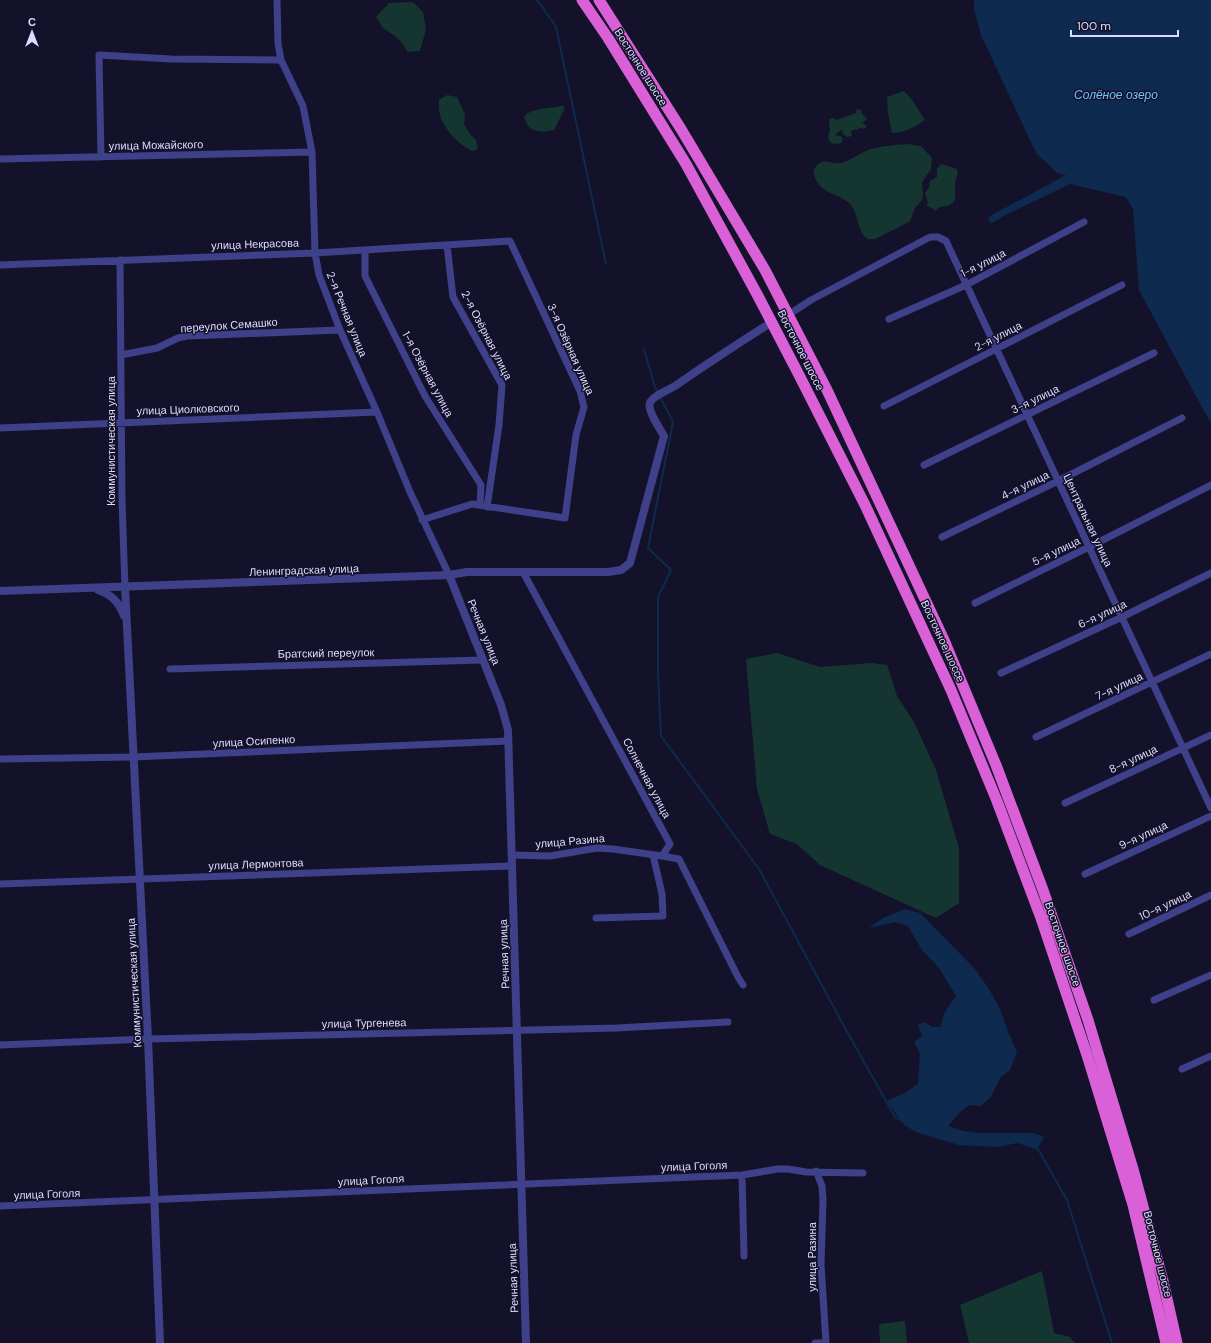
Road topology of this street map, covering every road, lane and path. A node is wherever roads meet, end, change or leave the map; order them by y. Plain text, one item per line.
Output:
1 (277, 0) edge
2 (582, 0) edge
3 (599, 0) edge
4 (281, 60) junction
5 (681, 129) junction
6 (668, 136) junction
7 (312, 152) junction
8 (100, 157) junction
9 (0, 159) edge
10 (1084, 222) dead end
11 (510, 241) joint
12 (447, 245) junction
13 (365, 250) junction
14 (315, 253) junction
15 (120, 260) junction
16 (0, 266) edge
17 (966, 285) junction
18 (1122, 285) dead end
19 (788, 315) junction
20 (890, 319) dead end
21 (772, 322) junction
22 (340, 330) junction
23 (996, 350) junction
24 (1154, 353) dead end
25 (121, 355) junction
26 (884, 406) dead end
27 (377, 412) junction
28 (1027, 416) junction
29 (1182, 418) dead end
30 (122, 422) junction
31 (0, 428) edge
32 (924, 465) dead end
33 (1058, 481) junction
34 (1211, 485) edge
35 (865, 505) junction
36 (483, 506) junction
37 (422, 520) junction
38 (891, 526) junction
39 (942, 537) dead end
40 (1089, 547) junction
41 (523, 572) junction
42 (1211, 573) edge
43 (449, 575) junction
44 (92, 588) junction
45 (125, 588) junction
46 (0, 591) edge
47 (975, 603) dead end
48 (1122, 617) junction
49 (126, 622) junction
50 (1211, 654) edge
51 (483, 660) junction
52 (170, 669) dead end
53 (1001, 672) dead end
54 (1152, 682) junction
55 (1211, 735) edge
56 (1036, 737) dead end
57 (508, 741) junction
58 (1183, 748) junction
59 (133, 757) junction
60 (0, 759) edge
61 (1065, 803) dead end
62 (1211, 808) edge
63 (1211, 816) edge
64 (512, 855) junction
65 (653, 855) junction
66 (662, 856) junction
67 (512, 866) junction
68 (1085, 874) dead end
69 (140, 880) junction
70 (0, 884) edge
71 (1211, 896) edge
72 (596, 918) dead end
73 (1128, 934) dead end
74 (1211, 975) edge
75 (743, 984) dead end
76 (1154, 1000) dead end
77 (728, 1022) dead end
78 (517, 1030) junction
79 (148, 1039) junction
80 (0, 1045) edge
81 (1211, 1056) edge
82 (1182, 1069) dead end
83 (816, 1171) junction
84 (863, 1173) dead end
85 (742, 1175) junction
86 (521, 1184) junction
87 (155, 1200) junction
88 (0, 1206) edge
89 (744, 1256) dead end
90 (160, 1343) edge
91 (526, 1343) edge
92 (815, 1343) edge
93 (826, 1343) edge
94 (1166, 1343) edge
95 (1177, 1343) edge

1 - 4 street, 2-я Речная улица
2 - 6 highway, Восточное шоссе
3 - 5 highway, Восточное шоссе
4 - 7 street, 2-я Речная улица
4 - 8 street
5 - 6 highway
5 - 19 highway, Восточное шоссе
6 - 21 highway, Восточное шоссе
7 - 8 street, улица Можайского
7 - 14 street, 2-я Речная улица
8 - 9 street, улица Можайского
10 - 17 street, 1-я улица
11 - 12 street, улица Некрасова
11 - 36 street, 3-я Озёрная улица
12 - 13 street, улица Некрасова
12 - 36 street, 2-я Озёрная улица
13 - 14 street, улица Некрасова
13 - 36 street, 1-я Озёрная улица
14 - 15 street, улица Некрасова
14 - 22 street, 2-я Речная улица
15 - 16 street, улица Некрасова
15 - 25 street, Коммунистическая улица
17 - 19 street, Центральная улица
17 - 20 street, 1-я улица
17 - 23 street, Центральная улица
18 - 23 street, 2-я улица
19 - 38 highway, Восточное шоссе
21 - 35 highway, Восточное шоссе
21 - 41 street, Ленинградская улица
22 - 25 street, переулок Семашко
22 - 27 street, 2-я Речная улица
23 - 26 street, 2-я улица
23 - 28 street, Центральная улица
24 - 28 street, 3-я улица
25 - 30 street, Коммунистическая улица
27 - 30 street, улица Циолковского
27 - 37 street, 2-я Речная улица
28 - 32 street, 3-я улица
28 - 33 street, Центральная улица
29 - 33 street, 4-я улица
30 - 31 street, улица Циолковского
30 - 45 street, Коммунистическая улица
33 - 39 street, 4-я улица
33 - 40 street, Центральная улица
34 - 40 street, 5-я улица
35 - 38 highway
35 - 94 highway, Восточное шоссе
36 - 37 street
37 - 43 street, 2-я Речная улица
38 - 95 highway, Восточное шоссе
40 - 47 street, 5-я улица
40 - 48 street, Центральная улица
41 - 43 street, Ленинградская улица
41 - 66 street, Солнечная улица
42 - 48 street, 6-я улица
43 - 45 street, Ленинградская улица
43 - 51 street, Речная улица
44 - 45 street, Ленинградская улица
44 - 46 street, Ленинградская улица
44 - 49 street, Коммунистическая улица
45 - 49 street, Коммунистическая улица
48 - 53 street, 6-я улица
48 - 54 street, Центральная улица
49 - 59 street, Коммунистическая улица
50 - 54 street, 7-я улица
51 - 52 street, Братский переулок
51 - 57 street, Речная улица
54 - 56 street, 7-я улица
54 - 58 street, Центральная улица
55 - 58 street, 8-я улица
57 - 59 street, улица Осипенко
57 - 64 street, Речная улица
58 - 61 street, 8-я улица
58 - 62 street, Центральная улица
59 - 60 street, улица Осипенко
59 - 69 street, Коммунистическая улица
63 - 68 street, 9-я улица
64 - 65 street, улица Разина
64 - 67 street, Речная улица
65 - 66 street, улица Разина
65 - 72 street
66 - 75 street
67 - 69 street, улица Лермонтова
67 - 78 street, Речная улица
69 - 70 street, улица Лермонтова
69 - 79 street, Коммунистическая улица
71 - 73 street, 10-я улица
74 - 76 street
77 - 78 street, улица Тургенева
78 - 79 street, улица Тургенева
78 - 86 street, Речная улица
79 - 80 street, улица Тургенева
79 - 87 street, Коммунистическая улица
81 - 82 street
83 - 84 street, улица Гоголя
83 - 85 street, улица Гоголя
83 - 93 street, улица Разина
85 - 86 street, улица Гоголя
85 - 89 street, улица Гоголя
86 - 87 street, улица Гоголя
86 - 91 street, Речная улица
87 - 88 street, улица Гоголя
87 - 90 street, Коммунистическая улица
92 - 93 street

